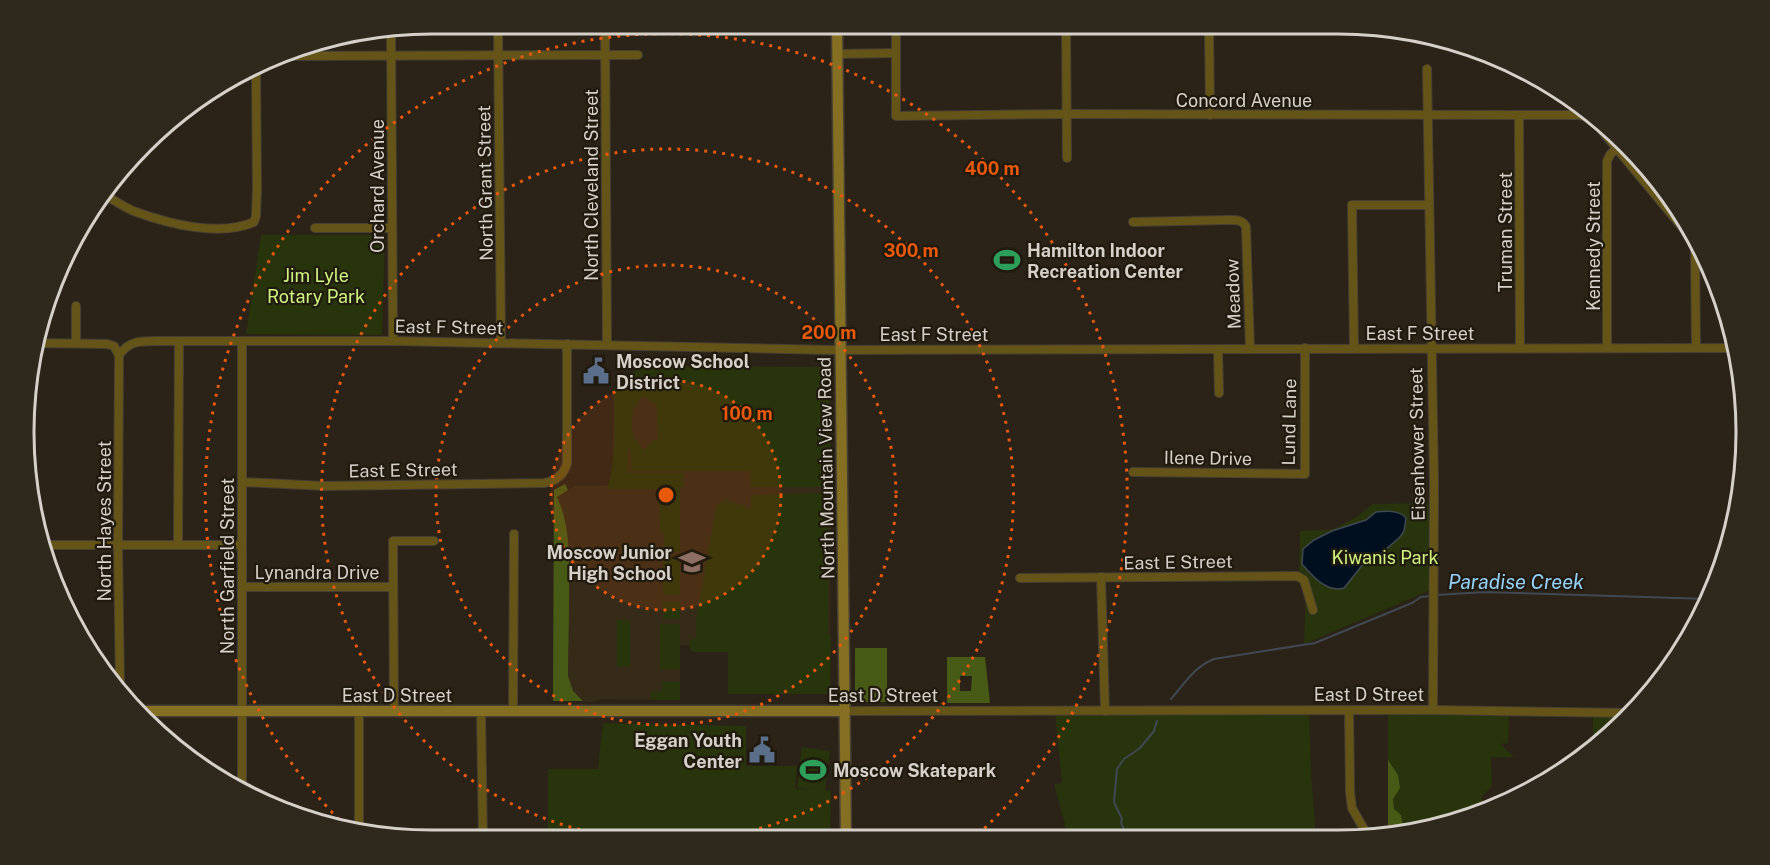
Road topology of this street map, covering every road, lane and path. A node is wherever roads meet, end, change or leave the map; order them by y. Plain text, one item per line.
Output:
1 (498, 34) edge
2 (605, 34) edge
3 (837, 34) edge
4 (896, 34) edge
5 (1066, 34) edge
6 (1209, 34) edge
7 (391, 37) edge
8 (896, 53) junction
9 (838, 54) junction
10 (605, 55) junction
11 (305, 56) edge
12 (392, 56) junction
13 (498, 56) junction
14 (638, 56) dead end
15 (1427, 69) dead end
16 (256, 76) edge
17 (1067, 114) junction
18 (1210, 115) junction
19 (1427, 115) junction
20 (1577, 115) edge
21 (1519, 116) junction
22 (1616, 148) edge
23 (1617, 149) edge
24 (1067, 158) dead end
25 (111, 198) edge
26 (1661, 202) edge
27 (1429, 205) junction
28 (1133, 222) dead end
29 (315, 228) dead end
30 (392, 228) junction
31 (1695, 258) edge
32 (76, 306) dead end
33 (179, 341) junction
34 (242, 341) junction
35 (393, 341) junction
36 (501, 342) junction
37 (45, 343) edge
38 (76, 343) junction
39 (567, 344) junction
40 (607, 345) junction
41 (1607, 347) junction
42 (1696, 347) junction
43 (1305, 348) junction
44 (1354, 348) junction
45 (1431, 348) junction
46 (1520, 348) junction
47 (1726, 348) edge
48 (1218, 349) junction
49 (1250, 349) junction
50 (841, 350) junction
51 (119, 355) junction
52 (1219, 393) dead end
53 (1133, 472) dead end
54 (1282, 474) joint
55 (242, 482) junction
56 (514, 534) dead end
57 (434, 541) dead end
58 (51, 545) edge
59 (178, 545) junction
60 (242, 545) junction
61 (118, 546) junction
62 (1101, 577) junction
63 (1020, 578) dead end
64 (242, 587) junction
65 (393, 587) junction
66 (1313, 610) dead end
67 (120, 679) edge
68 (1433, 710) junction
69 (148, 711) edge
70 (242, 711) junction
71 (513, 711) junction
72 (845, 711) junction
73 (1105, 711) junction
74 (1349, 711) junction
75 (359, 712) junction
76 (394, 712) junction
77 (481, 712) junction
78 (1620, 713) edge
79 (242, 782) edge
80 (359, 824) edge
81 (483, 830) edge
82 (846, 830) edge
83 (1364, 830) edge

1 - 13 street, North Grant Street
2 - 10 street, North Cleveland Street
3 - 9 street, North Mountain View Road
4 - 8 street
5 - 17 street
6 - 18 street
7 - 12 street, Orchard Avenue
8 - 9 street
8 - 17 street, Concord Avenue
9 - 50 street, North Mountain View Road
10 - 13 street
10 - 14 street
10 - 40 street, North Cleveland Street
11 - 12 street
12 - 13 street
12 - 30 street, Orchard Avenue
13 - 36 street, North Grant Street
15 - 19 street, Eisenhower Street
16 - 25 street
17 - 18 street, Concord Avenue
17 - 24 street
18 - 19 street, Concord Avenue
19 - 21 street, Concord Avenue
19 - 27 street, Eisenhower Street
20 - 21 street, Concord Avenue
21 - 46 street, Truman Street
22 - 41 street, Kennedy Street
23 - 26 street
27 - 44 street
27 - 45 street, Eisenhower Street
28 - 49 street, Meadow
29 - 30 street
30 - 35 street, Orchard Avenue
31 - 42 street
32 - 38 street
33 - 34 street, East F Street
33 - 51 street, East F Street
33 - 59 street
34 - 35 street, East F Street
34 - 55 street, North Garfield Street
35 - 36 street, East F Street
36 - 39 street, East F Street
37 - 38 street
38 - 51 street
39 - 40 street, East F Street
39 - 55 street, East E Street
40 - 50 street, East F Street
41 - 42 street, East F Street
41 - 46 street, East F Street
42 - 47 street, East F Street
43 - 44 street, East F Street
43 - 49 street, East F Street
43 - 54 street, Lund Lane
44 - 45 street, East F Street
45 - 46 street, East F Street
45 - 68 street, Eisenhower Street
48 - 49 street, East F Street
48 - 50 street, East F Street
48 - 52 street
50 - 72 street, North Mountain View Road
51 - 61 street, North Hayes Street
53 - 54 street, Ilene Drive
55 - 60 street, North Garfield Street
56 - 71 street
57 - 65 street
58 - 61 street
59 - 60 street
59 - 61 street
60 - 64 street, North Garfield Street
61 - 67 street, North Hayes Street
62 - 63 street, East E Street
62 - 66 street, East E Street
62 - 73 street
64 - 65 street, Lynandra Drive
64 - 70 street, North Garfield Street
65 - 76 street
68 - 74 street, East D Street
68 - 78 street, East D Street
69 - 70 street, East D Street
70 - 75 street, East D Street
70 - 79 street, North Garfield Street
71 - 72 street, East D Street
71 - 77 street, East D Street
72 - 73 street, East D Street
72 - 82 street, North Mountain View Road
73 - 74 street, East D Street
74 - 83 street
75 - 76 street, East D Street
75 - 80 street
76 - 77 street, East D Street
77 - 81 street

